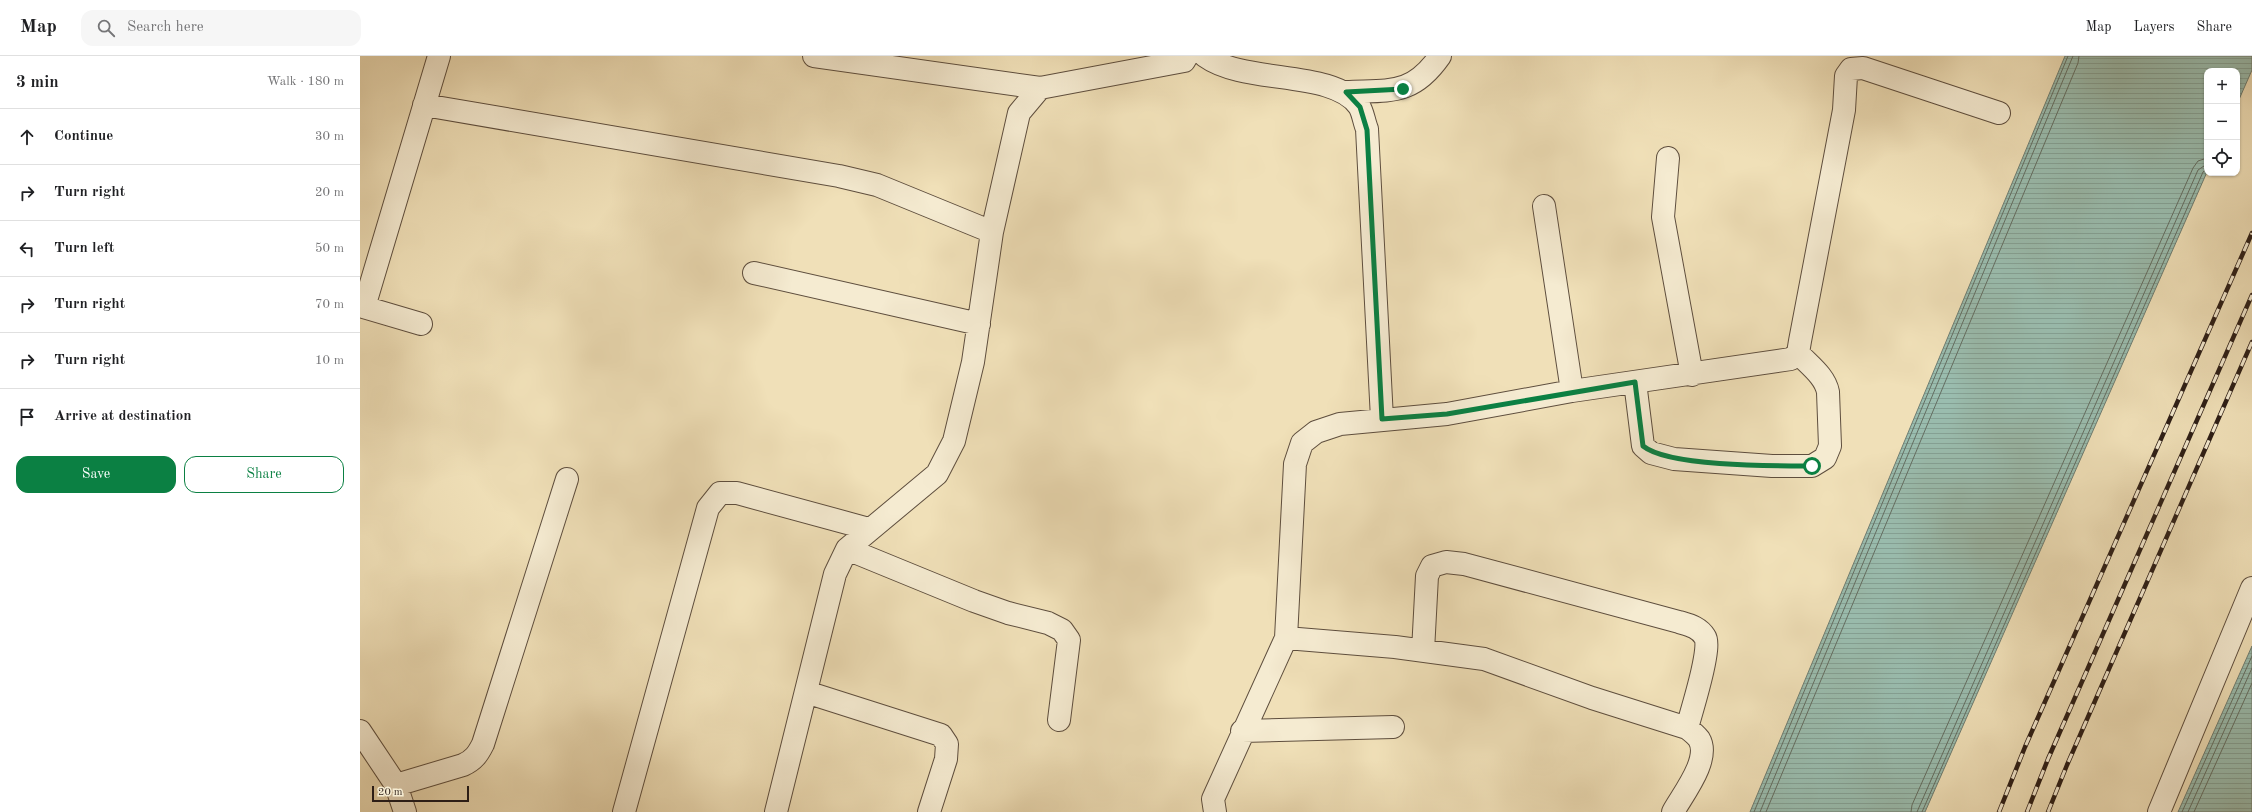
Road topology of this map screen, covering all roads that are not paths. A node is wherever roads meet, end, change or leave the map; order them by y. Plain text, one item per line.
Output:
1 (439, 56) edge
2 (814, 56) edge
3 (1188, 56) edge
4 (1205, 56) edge
5 (1440, 56) edge
6 (1040, 88) junction
7 (1346, 92) junction
8 (424, 105) junction
9 (1999, 113) dead end
10 (1668, 158) dead end
11 (1544, 206) dead end
12 (992, 232) junction
13 (754, 273) dead end
14 (362, 306) edge
15 (421, 324) dead end
16 (979, 324) junction
17 (1798, 353) junction
18 (1692, 375) junction
19 (1635, 382) junction
20 (1572, 391) junction
21 (1382, 419) junction
22 (567, 479) dead end
23 (869, 529) junction
24 (847, 549) junction
25 (2252, 588) edge
26 (1286, 638) junction
27 (1423, 651) junction
28 (806, 692) junction
29 (1059, 720) dead end
30 (1393, 727) dead end
31 (1687, 728) junction
32 (360, 731) edge
33 (1242, 731) junction
34 (396, 785) junction
35 (1213, 811) edge
36 (405, 812) edge
37 (624, 812) edge
38 (776, 812) edge
39 (928, 812) edge
40 (1672, 812) edge
41 (2159, 812) edge

1 - 8 street
2 - 6 street
3 - 6 street
4 - 7 street
5 - 7 street
6 - 12 street
7 - 21 street
8 - 12 street
8 - 14 street
9 - 17 street
10 - 18 street
11 - 20 street
12 - 16 street
13 - 16 street
14 - 15 street
16 - 23 street
17 - 18 street
17 - 19 street
18 - 19 street
19 - 20 street
20 - 21 street
21 - 26 street
22 - 34 street
23 - 24 street
23 - 37 street
24 - 28 street
24 - 29 street
25 - 41 street
26 - 27 street
26 - 33 street
27 - 31 street
27 - 31 street
28 - 38 street
28 - 39 street
30 - 33 street
31 - 40 street
32 - 34 street
33 - 35 street
34 - 36 street

